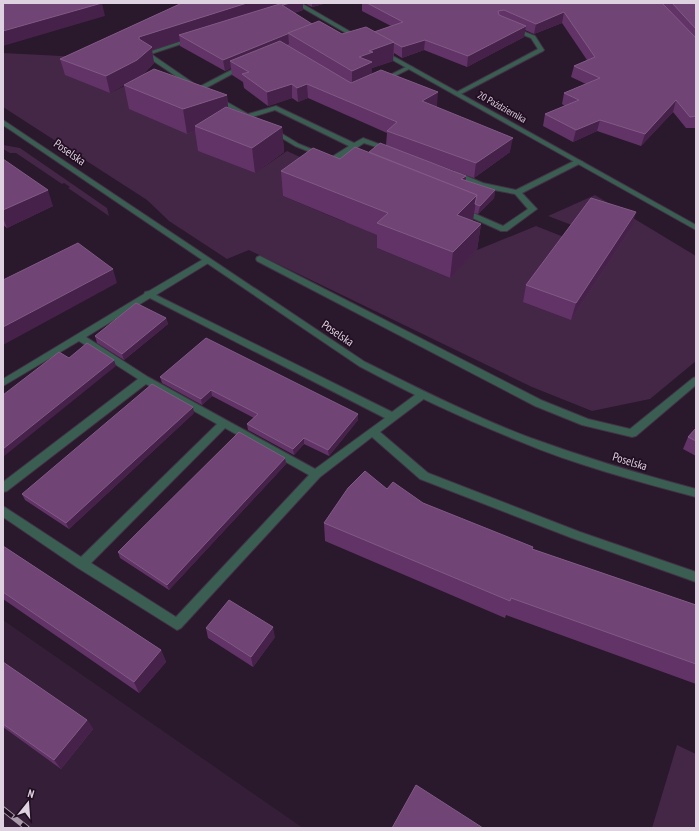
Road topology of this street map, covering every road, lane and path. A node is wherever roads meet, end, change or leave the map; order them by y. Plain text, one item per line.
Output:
1 (297, 5) edge
2 (507, 26) edge
3 (339, 27) junction
4 (332, 30) edge
5 (198, 37) edge
6 (364, 41) edge
7 (376, 48) edge
8 (249, 64) edge
9 (410, 67) junction
10 (371, 85) edge
11 (199, 89) junction
12 (457, 94) junction
13 (3, 122) edge
14 (266, 127) edge
15 (354, 146) junction
16 (398, 153) edge
17 (579, 162) junction
18 (447, 172) edge
19 (517, 192) junction
20 (454, 208) edge
21 (696, 228) edge
22 (260, 259) dead end
23 (207, 260) junction
24 (148, 294) junction
25 (79, 337) junction
26 (145, 379) junction
27 (696, 380) edge
28 (3, 383) edge
29 (422, 395) junction
30 (392, 417) junction
31 (224, 423) junction
32 (373, 432) junction
33 (316, 474) junction
34 (3, 488) edge
35 (696, 493) edge
36 (3, 510) edge
37 (82, 564) junction
38 (696, 576) edge

1 - 3 street
2 - 12 street
3 - 4 street
3 - 6 street
5 - 11 street
7 - 9 street, 20 Października
8 - 11 street
9 - 10 street
9 - 12 street, 20 Października
11 - 15 street
12 - 17 street, 20 Października
13 - 23 street, Poselska
14 - 15 street
15 - 16 street
17 - 19 street
17 - 21 street, 20 Października
18 - 19 street
19 - 20 street
22 - 27 street
23 - 24 street
23 - 29 street, Poselska
24 - 25 street
24 - 30 street
25 - 26 street
25 - 28 street
26 - 31 street
26 - 34 street
29 - 30 street
29 - 35 street, Poselska
30 - 32 street
31 - 33 street
31 - 37 street
32 - 33 street
32 - 38 street
33 - 37 street
36 - 37 street

